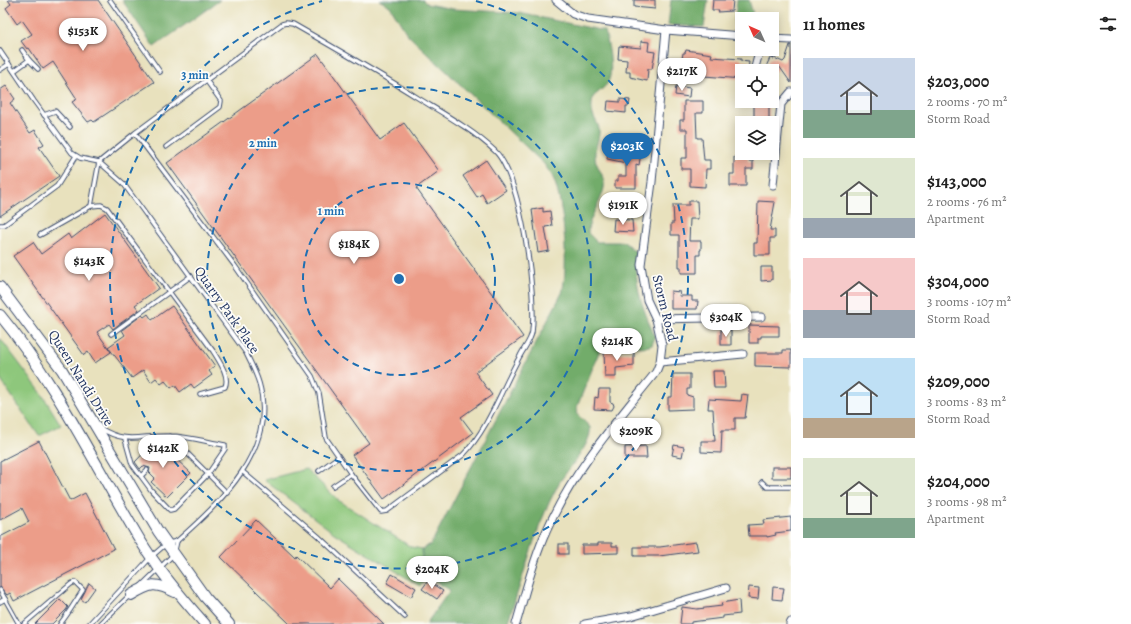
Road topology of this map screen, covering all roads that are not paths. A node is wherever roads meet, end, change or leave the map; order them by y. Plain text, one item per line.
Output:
1 (110, 0) edge
2 (556, 0) edge
3 (666, 30) junction
4 (735, 35) edge
5 (779, 39) edge
6 (791, 40) edge
7 (22, 50) dead end
8 (0, 51) edge
9 (29, 60) junction
10 (9, 64) junction
11 (38, 69) dead end
12 (0, 70) edge
13 (14, 71) junction
14 (160, 72) dead end
15 (206, 80) junction
16 (791, 92) edge
17 (44, 115) junction
18 (70, 127) dead end
19 (135, 133) junction
20 (166, 147) dead end
21 (76, 156) junction
22 (99, 162) junction
23 (773, 185) dead end
24 (91, 206) junction
25 (0, 225) edge
26 (40, 235) dead end
27 (190, 276) junction
28 (0, 287) edge
29 (169, 292) junction
30 (0, 315) edge
31 (762, 317) dead end
32 (656, 319) junction
33 (111, 334) dead end
34 (743, 354) dead end
35 (660, 362) junction
36 (200, 394) dead end
37 (95, 425) junction
38 (170, 436) junction
39 (125, 439) junction
40 (175, 441) junction
41 (162, 455) dead end
42 (338, 457) junction
43 (147, 470) dead end
44 (319, 471) dead end
45 (243, 472) junction
46 (208, 474) junction
47 (351, 474) junction
48 (141, 476) junction
49 (762, 482) dead end
50 (333, 486) dead end
51 (791, 488) edge
52 (227, 493) junction
53 (177, 541) junction
54 (166, 544) junction
55 (174, 554) junction
56 (151, 557) junction
57 (159, 568) junction
58 (726, 588) dead end
59 (0, 590) edge
60 (177, 592) junction
61 (131, 594) junction
62 (5, 599) junction
63 (0, 602) edge
64 (405, 617) dead end
65 (19, 624) edge
66 (24, 624) edge
67 (60, 624) edge
68 (90, 624) edge
69 (100, 624) edge
70 (205, 624) edge
71 (228, 624) edge
72 (516, 624) edge
73 (585, 624) edge

1 - 14 lane
2 - 3 street
3 - 4 street
3 - 32 street, Storm Road
5 - 6 street
7 - 9 lane
8 - 10 lane
9 - 11 lane
9 - 13 lane
10 - 12 lane
10 - 13 lane
13 - 17 lane
15 - 19 lane
15 - 20 lane
15 - 47 lane
16 - 23 street
17 - 18 lane
17 - 21 lane
19 - 22 lane
19 - 42 lane
21 - 22 lane
21 - 25 lane
22 - 24 lane
22 - 27 lane, Quarry Park Place
24 - 26 lane
24 - 29 lane
27 - 29 lane
27 - 45 lane, Quarry Park Place
28 - 37 main road, Queen Nandi Drive
29 - 33 lane
29 - 36 lane
30 - 56 main road, Queen Nandi Drive
31 - 32 street
32 - 35 street, Storm Road
34 - 35 street
35 - 72 street, Storm Road
37 - 39 lane
37 - 54 main road, Queen Nandi Drive
38 - 39 lane
38 - 40 lane
38 - 46 lane
39 - 48 lane
40 - 41 lane
40 - 46 lane
42 - 44 lane
42 - 47 lane
43 - 48 lane
45 - 52 lane, Quarry Park Place
45 - 64 lane
46 - 48 lane
46 - 52 lane
47 - 50 lane
49 - 51 lane
52 - 53 lane, Quarry Park Place
53 - 54 lane
53 - 55 lane
54 - 55 main road, Queen Nandi Drive
54 - 56 lane
55 - 57 lane
55 - 71 main road, Queen Nandi Drive
56 - 57 main road, Queen Nandi Drive
56 - 68 lane
57 - 60 main road, Queen Nandi Drive
57 - 61 lane
58 - 73 street
59 - 62 lane
60 - 61 main road
60 - 70 main road, Queen Nandi Drive
61 - 69 lane
62 - 63 lane
62 - 65 lane
66 - 67 lane

